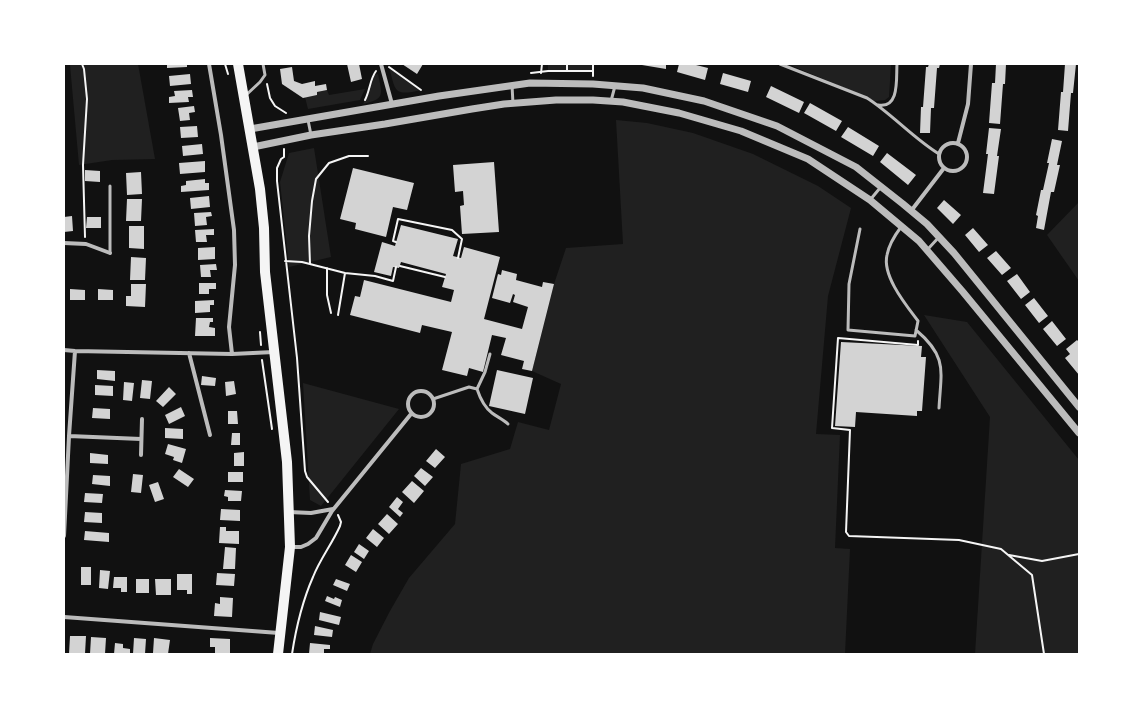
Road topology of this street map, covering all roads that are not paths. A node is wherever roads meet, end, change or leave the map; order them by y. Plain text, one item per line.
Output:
1 (208, 64) edge
2 (238, 64) edge
3 (263, 64) edge
4 (381, 64) edge
5 (780, 64) edge
6 (897, 64) edge
7 (971, 64) edge
8 (512, 85) junction
9 (615, 86) junction
10 (244, 97) junction
11 (611, 101) junction
12 (392, 104) junction
13 (513, 104) junction
14 (876, 104) junction
15 (308, 120) junction
16 (250, 129) junction
17 (311, 135) junction
18 (958, 143) junction
19 (253, 147) junction
20 (939, 154) junction
21 (944, 168) junction
22 (110, 186) dead end
23 (881, 186) junction
24 (870, 200) junction
25 (911, 211) junction
26 (901, 227) junction
27 (860, 229) dead end
28 (939, 237) junction
29 (64, 243) edge
30 (926, 250) junction
31 (110, 253) joint
32 (917, 331) junction
33 (64, 350) edge
34 (75, 352) junction
35 (274, 352) junction
36 (189, 353) junction
37 (232, 354) junction
38 (490, 354) dead end
39 (476, 389) junction
40 (433, 399) junction
41 (1079, 407) edge
42 (939, 408) dead end
43 (411, 414) junction
44 (142, 419) dead end
45 (508, 424) dead end
46 (1079, 433) edge
47 (210, 434) dead end
48 (69, 436) junction
49 (141, 439) junction
50 (141, 455) dead end
51 (66, 456) edge
52 (334, 509) junction
53 (290, 512) junction
54 (64, 536) edge
55 (290, 547) junction
56 (64, 617) edge
57 (281, 633) junction
58 (278, 654) edge

1 - 37 street
2 - 10 main road
3 - 10 lane
4 - 12 street
5 - 14 lane
6 - 14 lane
7 - 18 street
8 - 9 street
8 - 12 street
8 - 13 lane
9 - 11 lane
9 - 23 street
10 - 16 main road
11 - 13 street
11 - 24 street
12 - 15 street
13 - 17 street
14 - 20 lane
15 - 16 street
15 - 17 lane
16 - 19 main road
17 - 19 street
18 - 20 street
18 - 21 street
19 - 35 main road
20 - 21 street
21 - 25 street
22 - 31 lane
23 - 24 lane
23 - 25 street
24 - 26 street
25 - 28 street
26 - 30 street
26 - 32 lane
27 - 32 lane
28 - 30 lane
28 - 41 street
29 - 31 street
30 - 46 street
32 - 42 lane
33 - 34 street
34 - 36 street
34 - 48 street
35 - 37 street
35 - 53 main road
36 - 37 street
36 - 47 street
38 - 39 lane
39 - 40 lane
39 - 45 lane
40 - 43 street
40 - 43 street
43 - 52 street
44 - 49 street
48 - 49 street
48 - 51 street
49 - 50 street
51 - 54 street
52 - 53 street
52 - 55 street
53 - 55 main road
55 - 57 main road
56 - 57 street
57 - 58 main road

